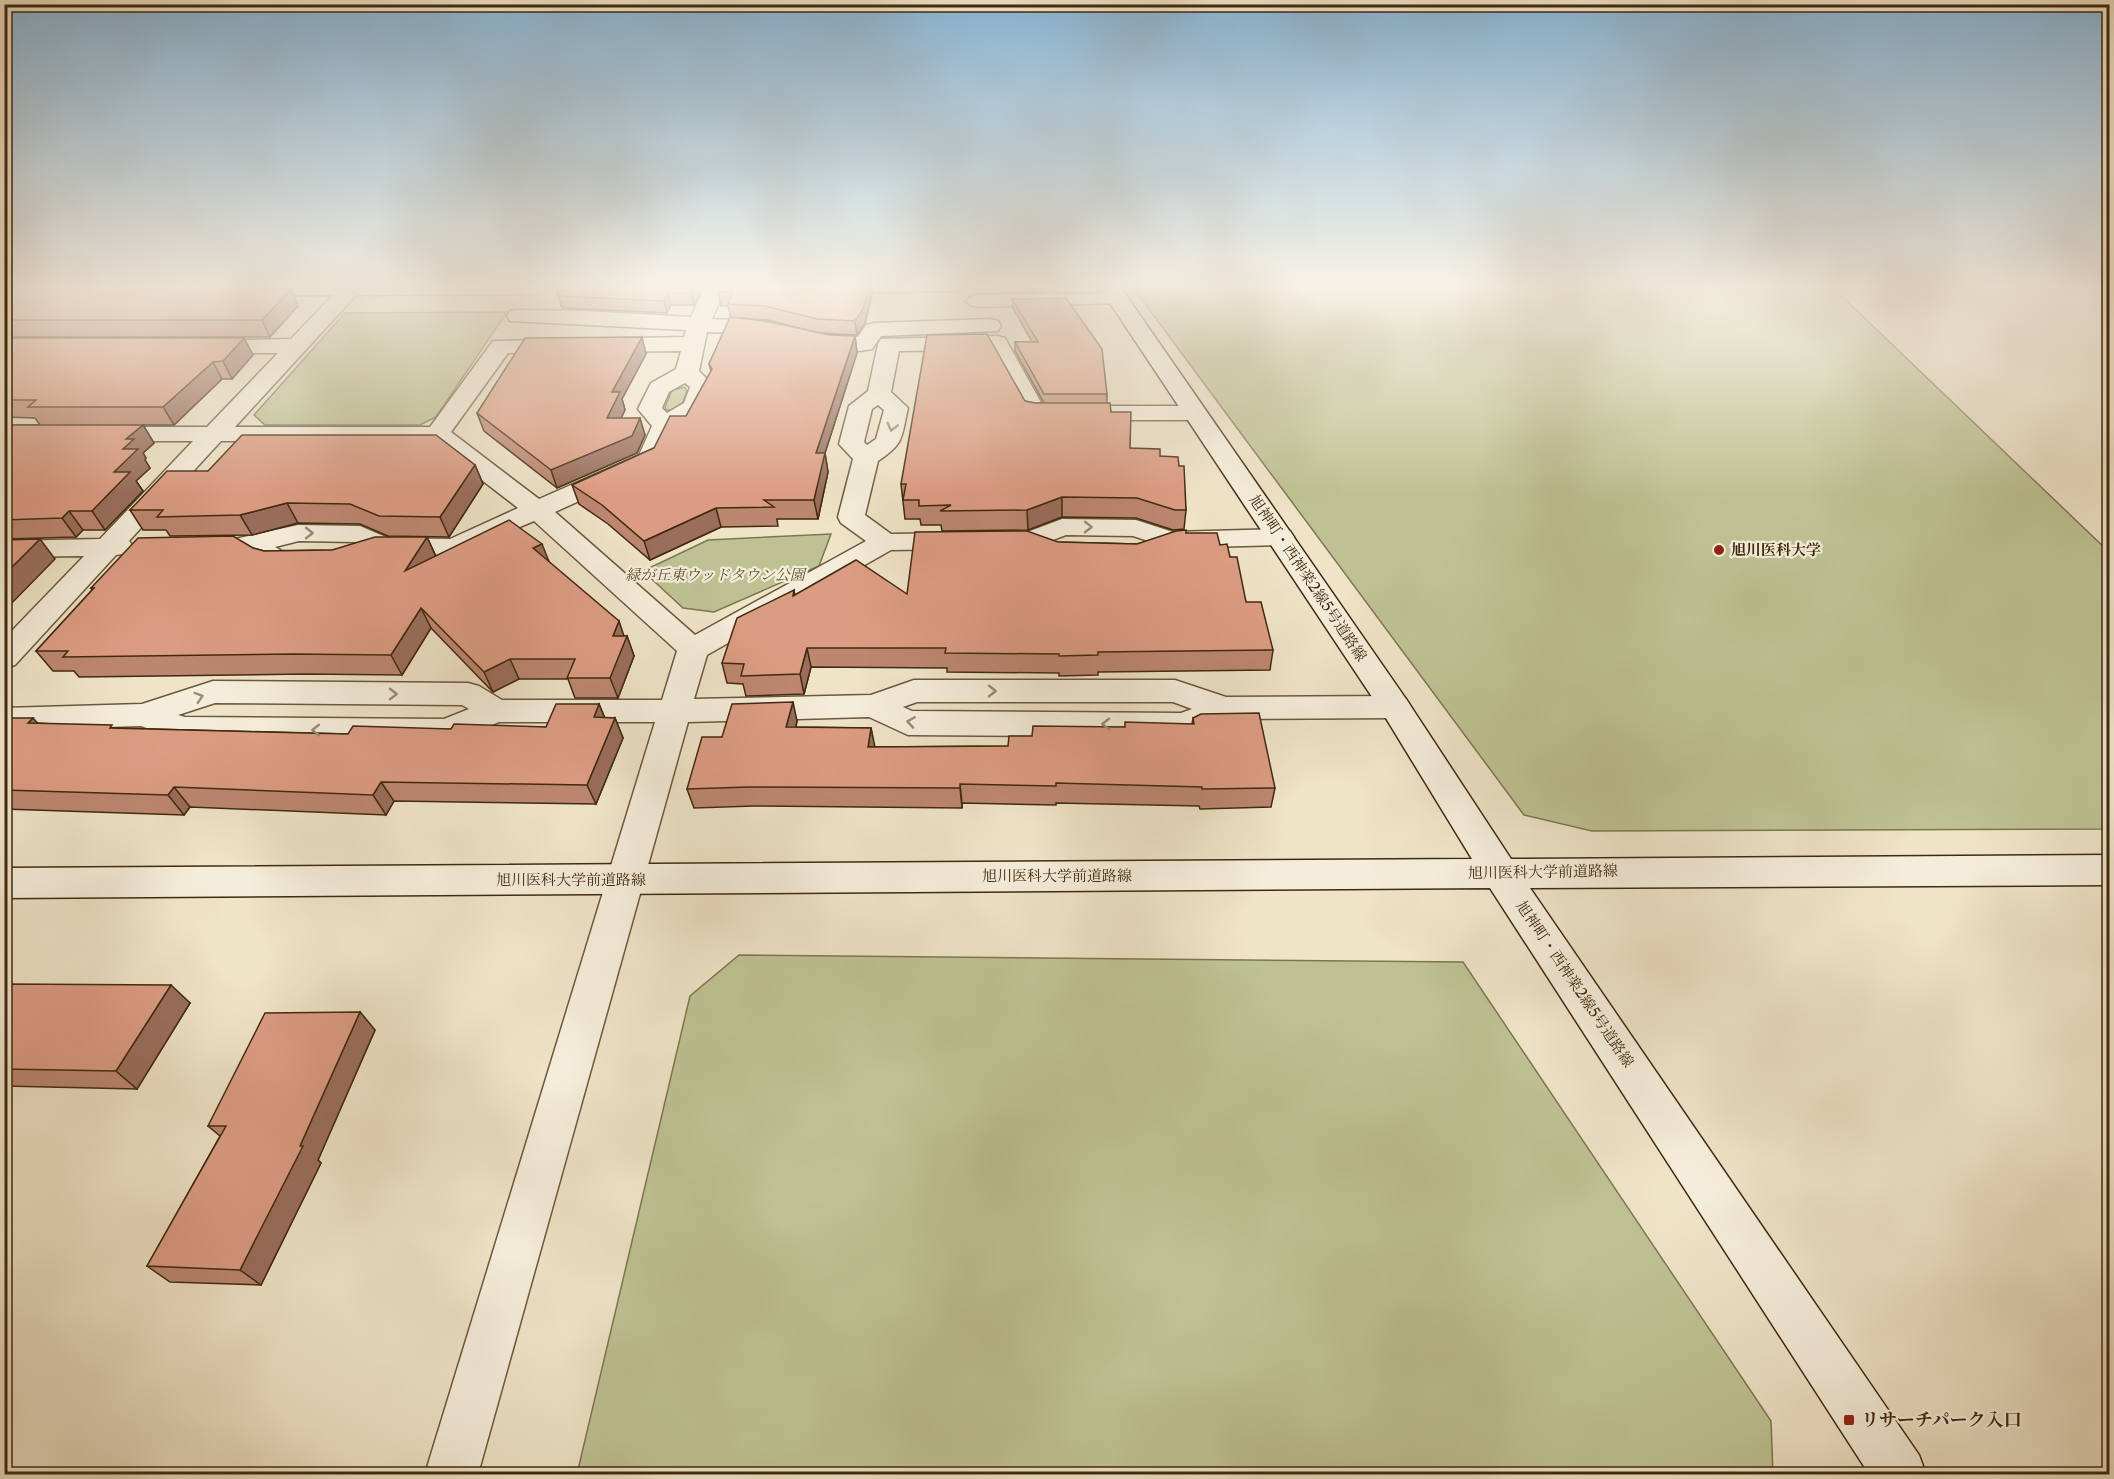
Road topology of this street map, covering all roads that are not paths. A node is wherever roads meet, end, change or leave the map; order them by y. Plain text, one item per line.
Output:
1 (288, 354) edge
2 (495, 354) edge
3 (691, 354) edge
4 (887, 354) edge
5 (1003, 354) edge
6 (1154, 354) edge
7 (687, 372) junction
8 (879, 394) junction
9 (1194, 413) junction
10 (665, 425) junction
11 (74, 434) edge
12 (213, 434) junction
13 (437, 434) junction
14 (866, 457) junction
15 (537, 510) junction
16 (1280, 537) junction
17 (885, 542) junction
18 (252, 545) junction
19 (219, 546) edge
20 (383, 546) junction
21 (107, 547) junction
22 (140, 547) edge
23 (4, 549) edge
24 (693, 649) junction
25 (4, 658) edge
26 (1395, 707) junction
27 (674, 711) junction
28 (4, 719) edge
29 (2109, 870) edge
30 (1500, 873) junction
31 (624, 880) junction
32 (4, 883) edge
33 (451, 1474) edge
34 (1900, 1474) edge

1 - 12 street
2 - 13 street
3 - 7 street
4 - 8 street
5 - 9 street
6 - 9 street, 旭神町・西神楽2線5号道路線
7 - 10 street
7 - 10 street
8 - 14 street
8 -> 14 street
9 - 16 street, 旭神町・西神楽2線5号道路線
10 - 15 street
11 - 12 street
12 - 13 street
12 - 21 street
13 - 15 street
14 - 17 street
15 - 20 street
15 - 24 street
16 - 17 street
16 - 26 street, 旭神町・西神楽2線5号道路線
17 - 24 street
18 - 19 street
18 -> 20 street
18 - 20 street
21 - 22 street
21 - 23 street
21 - 25 street
24 - 27 street
26 - 27 street
26 - 30 street, 旭神町・西神楽2線5号道路線
27 - 28 street
27 - 31 street
29 - 30 street, 旭川医科大学前道路線
30 - 31 street, 旭川医科大学前道路線
30 - 34 street, 旭神町・西神楽2線5号道路線
31 - 32 street, 旭川医科大学前道路線
31 - 33 street

